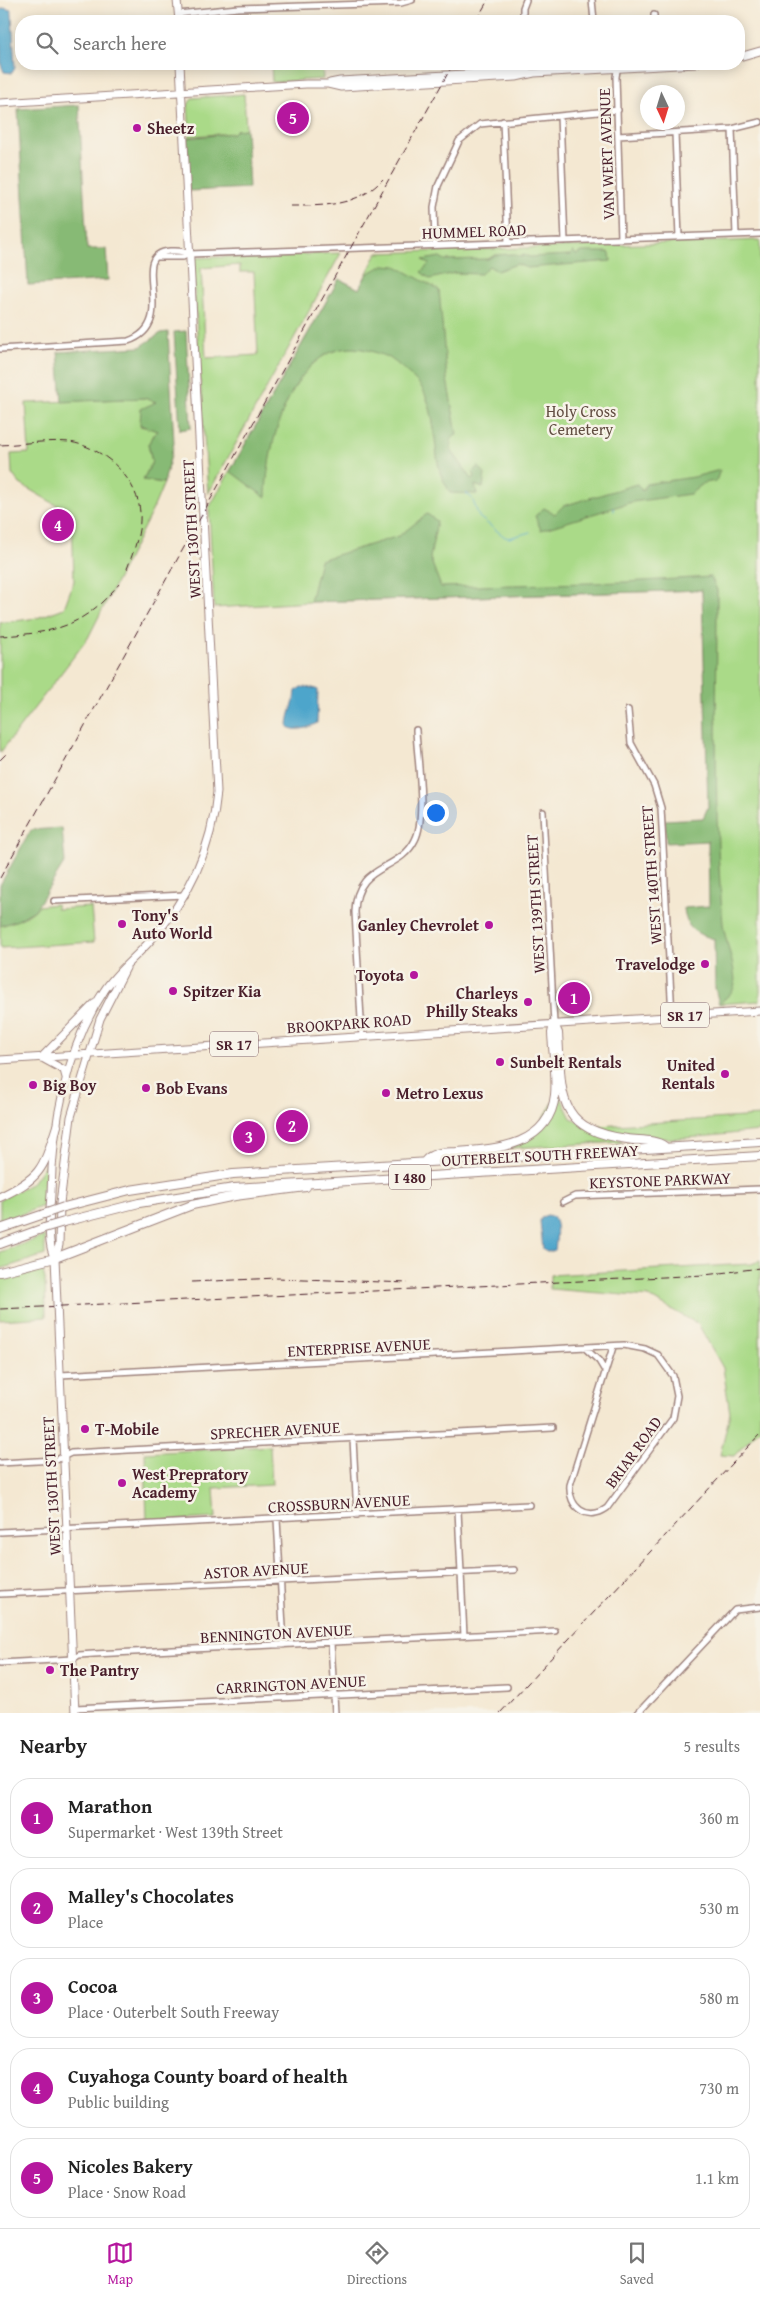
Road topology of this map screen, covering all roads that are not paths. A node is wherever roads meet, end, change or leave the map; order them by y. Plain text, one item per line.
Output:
1 (177, 0) edge
2 (256, 0) edge
3 (412, 0) edge
4 (526, 0) edge
5 (592, 0) edge
6 (256, 7) junction
7 (178, 15) edge
8 (199, 15) edge
9 (523, 15) edge
10 (593, 15) edge
11 (760, 51) edge
12 (745, 55) edge
13 (180, 70) edge
14 (565, 70) edge
15 (617, 70) edge
16 (182, 92) junction
17 (0, 102) edge
18 (618, 110) junction
19 (560, 116) junction
20 (503, 121) junction
21 (760, 122) edge
22 (732, 129) junction
23 (675, 133) junction
24 (618, 136) junction
25 (760, 234) edge
26 (736, 235) junction
27 (679, 237) junction
28 (621, 239) junction
29 (564, 241) junction
30 (508, 243) junction
31 (435, 245) junction
32 (189, 254) junction
33 (0, 349) edge
34 (628, 710) dead end
35 (416, 730) dead end
36 (543, 812) dead end
37 (186, 894) junction
38 (54, 901) dead end
39 (127, 966) junction
40 (100, 998) junction
41 (760, 1011) edge
42 (92, 1013) junction
43 (672, 1016) junction
44 (100, 1019) junction
45 (88, 1022) junction
46 (554, 1024) junction
47 (362, 1036) junction
48 (88, 1055) junction
49 (74, 1056) junction
50 (41, 1058) junction
51 (0, 1060) edge
52 (67, 1081) junction
53 (62, 1105) junction
54 (73, 1109) junction
55 (57, 1126) junction
56 (68, 1130) junction
57 (760, 1142) edge
58 (666, 1147) junction
59 (760, 1156) edge
60 (425, 1161) junction
61 (355, 1180) junction
62 (760, 1189) edge
63 (0, 1197) edge
64 (563, 1202) dead end
65 (0, 1229) edge
66 (0, 1244) edge
67 (55, 1258) junction
68 (0, 1272) edge
69 (612, 1347) junction
70 (585, 1348) junction
71 (658, 1355) joint
72 (605, 1371) junction
73 (60, 1375) junction
74 (553, 1428) dead end
75 (353, 1439) junction
76 (64, 1456) junction
77 (0, 1463) edge
78 (529, 1506) dead end
79 (458, 1510) junction
80 (357, 1515) junction
81 (277, 1519) junction
82 (67, 1529) junction
83 (0, 1532) edge
84 (514, 1570) dead end
85 (462, 1572) junction
86 (280, 1582) junction
87 (70, 1592) junction
88 (0, 1594) edge
89 (760, 1607) edge
90 (555, 1631) dead end
91 (464, 1636) junction
92 (331, 1643) junction
93 (284, 1645) junction
94 (73, 1659) junction
95 (0, 1663) edge
96 (507, 1687) dead end
97 (334, 1694) junction
98 (75, 1710) edge
99 (335, 1713) edge
100 (638, 1713) edge

1 - 7 main road
2 - 6 street
3 - 6 street
4 - 9 street
5 - 10 street
6 - 8 street
11 - 12 main road
13 - 16 main road, WEST 130TH STREET
14 - 16 main road
15 - 18 street, VAN WERT AVENUE
16 - 17 main road
16 - 32 main road, WEST 130TH STREET
18 - 19 street
18 - 24 street, VAN WERT AVENUE
19 - 20 street
19 - 29 street
20 - 30 street
20 - 31 street
21 - 22 street
22 - 23 street
22 - 26 street
23 - 24 street
23 - 27 street
24 - 28 street, VAN WERT AVENUE
25 - 26 street, HUMMEL ROAD
26 - 27 street, HUMMEL ROAD
27 - 28 street, HUMMEL ROAD
28 - 29 street, HUMMEL ROAD
29 - 30 street, HUMMEL ROAD
30 - 31 street, HUMMEL ROAD
31 - 32 street, HUMMEL ROAD
32 - 33 street, HUMMEL ROAD
32 - 37 main road, WEST 130TH STREET
34 - 43 street, WEST 140TH STREET
35 - 47 street
36 - 46 street, WEST 139TH STREET
37 - 38 street
37 - 39 main road, WEST 130TH STREET
39 - 40 main road, WEST 130TH STREET
39 - 44 main road, WEST 130TH STREET
40 - 42 main road, WEST 130TH STREET
40 - 50 main road
41 - 43 main road, BROOKPARK ROAD / SR 17
42 - 44 main road
42 - 45 main road, WEST 130TH STREET
43 - 46 main road, BROOKPARK ROAD / SR 17
44 - 48 main road, WEST 130TH STREET
45 - 48 main road
45 - 49 main road, WEST 130TH STREET
46 - 47 main road, BROOKPARK ROAD / SR 17
46 - 58 highway
46 - 60 highway
47 - 48 main road, BROOKPARK ROAD / SR 17
48 - 49 main road, BROOKPARK ROAD / SR 17
48 - 54 main road, WEST 130TH STREET
49 - 50 main road, BROOKPARK ROAD / SR 17
49 - 52 main road, WEST 130TH STREET
50 - 51 main road, BROOKPARK ROAD / SR 17
50 - 52 main road
52 - 53 main road, WEST 130TH STREET
53 - 54 main road
53 - 55 main road, WEST 130TH STREET
54 - 56 main road, WEST 130TH STREET
55 - 56 main road
55 - 63 highway
55 - 67 main road, WEST 130TH STREET
56 - 67 main road, WEST 130TH STREET
57 - 58 highway, OUTERBELT SOUTH FREEWAY / I 480
58 - 60 highway, OUTERBELT SOUTH FREEWAY / I 480
59 - 61 highway, OUTERBELT SOUTH FREEWAY / I 480
60 - 65 highway, OUTERBELT SOUTH FREEWAY / I 480, bridge
61 - 66 highway, OUTERBELT SOUTH FREEWAY / I 480, bridge
61 - 67 highway
62 - 64 street, KEYSTONE PARKWAY
67 - 68 highway
67 - 73 main road, WEST 130TH STREET
69 - 70 street, ENTERPRISE AVENUE
69 - 71 street, ENTERPRISE AVENUE
69 - 72 street
70 - 72 street
70 - 73 street, ENTERPRISE AVENUE
71 - 72 street, BRIAR ROAD
73 - 76 main road, WEST 130TH STREET
74 - 75 street, SPRECHER AVENUE
75 - 76 street, SPRECHER AVENUE
75 - 80 street
76 - 77 street, SPRECHER AVENUE
76 - 82 main road, WEST 130TH STREET
78 - 79 street, CROSSBURN AVENUE
79 - 80 street, CROSSBURN AVENUE
79 - 85 street
80 - 81 street, CROSSBURN AVENUE
81 - 82 street, CROSSBURN AVENUE
81 - 86 street
82 - 83 street, CROSSBURN AVENUE
82 - 87 main road, WEST 130TH STREET
84 - 85 street, ASTOR AVENUE
85 - 86 street, ASTOR AVENUE
85 - 91 street
86 - 87 street, ASTOR AVENUE
86 - 93 street
87 - 88 street, ASTOR AVENUE
87 - 94 main road, WEST 130TH STREET
89 - 100 street
90 - 91 street, BENNINGTON AVENUE
91 - 92 street, BENNINGTON AVENUE
92 - 93 street, BENNINGTON AVENUE
92 - 97 street
93 - 94 street, BENNINGTON AVENUE
94 - 95 street, BENNINGTON AVENUE
94 - 98 main road, WEST 130TH STREET
96 - 97 street, CARRINGTON AVENUE
97 - 98 street, CARRINGTON AVENUE
97 - 99 street

